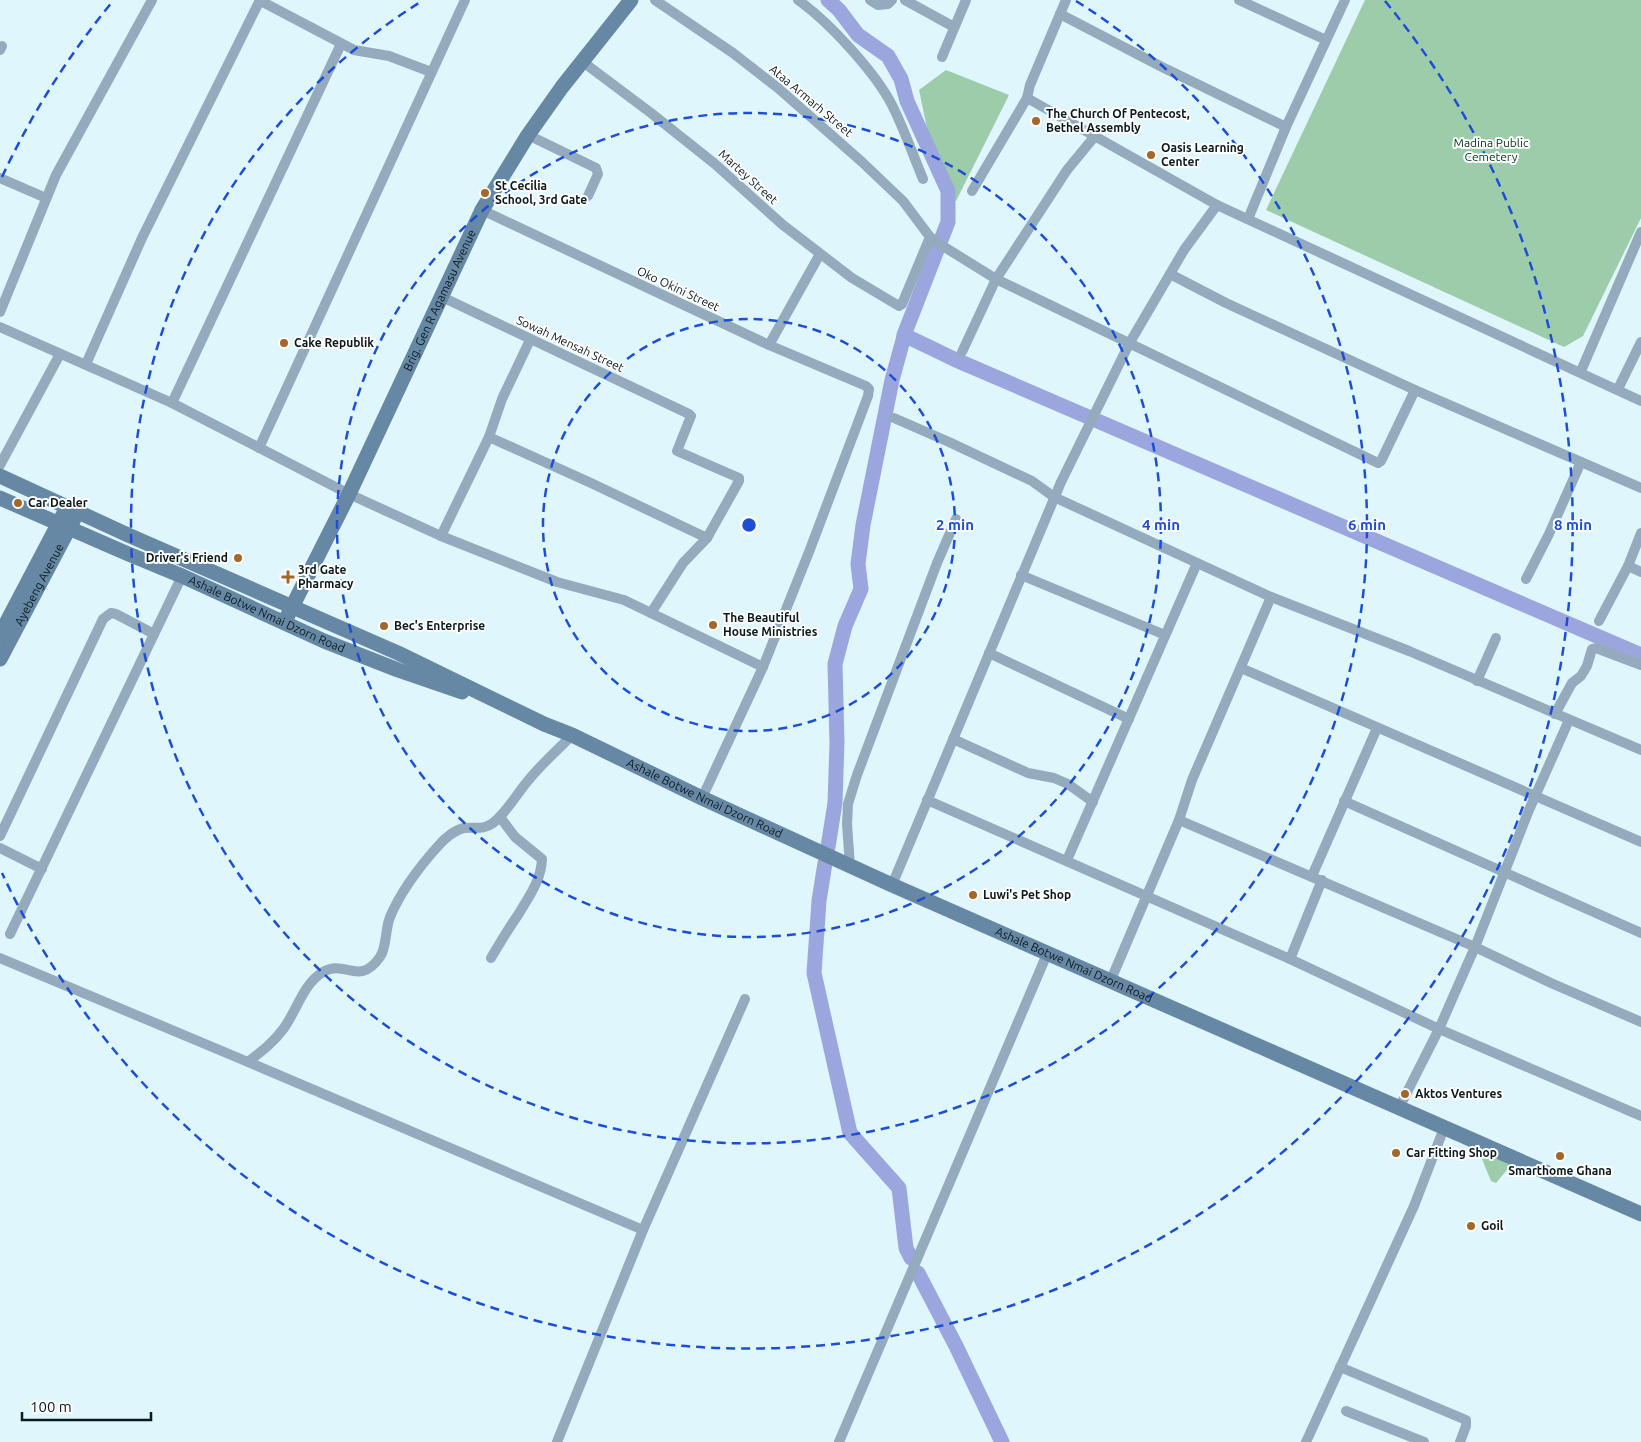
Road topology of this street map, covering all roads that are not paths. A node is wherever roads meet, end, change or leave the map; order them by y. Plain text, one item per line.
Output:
1 (152, 0) edge
2 (259, 0) edge
3 (465, 0) edge
4 (631, 0) edge
5 (655, 0) edge
6 (798, 0) edge
7 (870, 0) edge
8 (892, 0) edge
9 (905, 0) edge
10 (966, 0) edge
11 (1066, 0) edge
12 (1238, 0) edge
13 (1345, 0) edge
14 (1060, 14) junction
15 (954, 27) junction
16 (1326, 40) junction
17 (341, 44) junction
18 (942, 57) dead end
19 (583, 62) junction
20 (431, 72) junction
21 (1027, 98) junction
22 (1286, 127) junction
23 (528, 135) junction
24 (1095, 136) junction
25 (0, 178) edge
26 (923, 179) dead end
27 (972, 191) dead end
28 (588, 196) dead end
29 (46, 198) junction
30 (1216, 205) junction
31 (482, 210) junction
32 (1248, 219) junction
33 (1641, 232) edge
34 (932, 238) junction
35 (820, 254) junction
36 (1170, 274) junction
37 (996, 279) junction
38 (440, 296) junction
39 (0, 312) edge
40 (0, 327) edge
41 (530, 340) junction
42 (1641, 342) edge
43 (1129, 344) junction
44 (769, 345) junction
45 (962, 352) dead end
46 (60, 354) junction
47 (86, 364) junction
48 (1581, 371) junction
49 (1618, 389) junction
50 (1415, 390) junction
51 (1641, 400) edge
52 (172, 403) junction
53 (894, 418) dead end
54 (489, 437) junction
55 (259, 448) junction
56 (1581, 462) junction
57 (0, 465) edge
58 (0, 476) edge
59 (1641, 488) edge
60 (349, 494) junction
61 (1054, 497) junction
62 (0, 498) edge
63 (73, 508) junction
64 (37, 514) junction
65 (956, 519) dead end
66 (65, 526) junction
67 (1641, 533) edge
68 (441, 536) junction
69 (707, 538) junction
70 (95, 540) junction
71 (51, 552) junction
72 (1197, 564) junction
73 (1628, 566) junction
74 (1641, 572) edge
75 (1021, 575) junction
76 (182, 576) junction
77 (1526, 578) dead end
78 (1271, 597) junction
79 (292, 607) junction
80 (651, 613) junction
81 (285, 621) junction
82 (1599, 621) dead end
83 (154, 634) junction
84 (0, 635) edge
85 (1165, 635) junction
86 (1496, 638) dead end
87 (989, 653) junction
88 (0, 658) edge
89 (1641, 665) edge
90 (763, 667) junction
91 (1241, 668) junction
92 (1477, 681) junction
93 (510, 708) junction
94 (1555, 714) junction
95 (1130, 719) junction
96 (1569, 720) junction
97 (1377, 728) junction
98 (572, 736) junction
99 (953, 740) junction
100 (1641, 750) edge
101 (1536, 796) junction
102 (702, 798) junction
103 (927, 800) junction
104 (1344, 801) junction
105 (1092, 802) junction
106 (500, 817) junction
107 (1179, 820) junction
108 (0, 836) edge
109 (1641, 842) edge
110 (0, 848) edge
111 (1067, 860) junction
112 (850, 866) junction
113 (42, 869) junction
114 (1505, 871) junction
115 (1317, 878) junction
116 (892, 885) junction
117 (1147, 897) junction
118 (1641, 933) edge
119 (10, 934) dead end
120 (1475, 946) junction
121 (1047, 954) junction
122 (0, 958) edge
123 (491, 958) dead end
124 (1290, 959) junction
125 (1110, 982) junction
126 (745, 999) dead end
127 (1641, 1022) edge
128 (1440, 1029) junction
129 (248, 1062) junction
130 (1399, 1108) junction
131 (1641, 1116) edge
132 (1444, 1128) junction
133 (1641, 1214) edge
134 (644, 1230) junction
135 (1340, 1367) junction
136 (1346, 1411) dead end
137 (557, 1442) edge
138 (839, 1442) edge
139 (1306, 1442) edge
140 (1424, 1442) edge
141 (1460, 1442) edge

1 - 29 street
2 - 17 street
2 - 47 street
3 - 20 street
4 - 19 main road, Brig. Gen R Agamasu Avenue
5 - 34 street, Ataa Armarh Street
6 - 26 street
7 - 8 street
9 - 15 street
10 - 15 street
11 - 14 street
12 - 16 street
13 - 16 street
14 - 21 street
14 - 22 street
15 - 18 street
16 - 22 street
17 - 20 street
17 - 52 street
19 - 23 main road, Brig. Gen R Agamasu Avenue
19 - 35 street, Martey Street
20 - 55 street
21 - 24 street
21 - 27 street
22 - 32 street
23 - 28 street
23 - 31 main road, Brig. Gen R Agamasu Avenue
24 - 30 street
24 - 37 street
25 - 29 street
29 - 39 street
30 - 32 street
30 - 36 street
31 - 38 main road, Brig. Gen R Agamasu Avenue
31 - 44 street, Oko Okini Street
32 - 48 street
33 - 48 street
34 - 35 street, Martey Street
34 - 37 street, Ataa Armarh Street
35 - 44 street
36 - 43 street
36 - 50 street
37 - 43 street, Ataa Armarh Street
37 - 45 street
38 - 41 street, Sowah Mensah Street
38 - 60 main road, Brig. Gen R Agamasu Avenue
40 - 46 street
41 - 54 street
41 - 69 street, Sowah Mensah Street
42 - 49 street
43 - 50 street, Ataa Armarh Street
43 - 61 street
44 - 90 street, Oko Okini Street
46 - 47 street
46 - 57 street
47 - 52 street
48 - 49 street
49 - 51 street
50 - 56 street
52 - 55 street
53 - 61 street
54 - 68 street
54 - 69 street
55 - 60 street
56 - 59 street
56 - 77 street
58 - 63 main road, Ashale Botwe Nmai Dzorn Road
60 - 68 street
60 - 79 main road, Brig. Gen R Agamasu Avenue
61 - 72 street
61 - 75 street
62 - 64 main road, Ashale Botwe Nmai Dzorn Road
63 - 66 main road, Ayebeng Avenue
63 - 79 main road, Ashale Botwe Nmai Dzorn Road
64 - 66 main road, Ashale Botwe Nmai Dzorn Road
64 - 71 main road
65 - 112 street
66 - 70 main road, Ashale Botwe Nmai Dzorn Road
66 - 71 main road, Ayebeng Avenue
67 - 73 street
68 - 80 street
69 - 80 street
70 - 71 main road
70 - 76 main road, Ashale Botwe Nmai Dzorn Road
71 - 84 main road, Ayebeng Avenue
71 - 88 main road, Ayebeng Avenue
72 - 78 street
72 - 85 street
73 - 74 street
73 - 82 street
75 - 85 street
75 - 87 street
76 - 81 main road, Ashale Botwe Nmai Dzorn Road
76 - 83 street
78 - 91 street
78 - 92 street
79 - 81 main road, Brig. Gen R Agamasu Avenue
79 - 93 main road, Ashale Botwe Nmai Dzorn Road
80 - 90 street
81 - 93 main road, Ashale Botwe Nmai Dzorn Road
83 - 108 street
83 - 113 street
85 - 95 street
86 - 92 street
87 - 95 street
87 - 99 street
89 - 94 street
90 - 102 street
91 - 97 street
91 - 107 street
92 - 94 street
93 - 98 main road, Ashale Botwe Nmai Dzorn Road
94 - 96 street
95 - 105 street
96 - 100 street
96 - 101 street
97 - 101 street
97 - 104 street
98 - 102 main road, Ashale Botwe Nmai Dzorn Road
98 - 106 street
99 - 103 street
99 - 105 street
101 - 109 street
101 - 114 street
102 - 112 main road, Ashale Botwe Nmai Dzorn Road
103 - 111 street
103 - 116 street
104 - 114 street
104 - 115 street
105 - 111 street
106 - 123 street
106 - 129 street
107 - 115 street
107 - 117 street
110 - 113 street
111 - 117 street
112 - 116 main road, Ashale Botwe Nmai Dzorn Road
113 - 119 street
114 - 118 street
114 - 120 street
115 - 120 street
115 - 124 street
116 - 121 main road, Ashale Botwe Nmai Dzorn Road
117 - 124 street
117 - 125 street
120 - 127 street
120 - 128 street
121 - 125 main road, Ashale Botwe Nmai Dzorn Road
121 - 138 street
122 - 129 street
124 - 128 street
125 - 130 main road, Ashale Botwe Nmai Dzorn Road
126 - 134 street
128 - 130 street
128 - 131 street
129 - 134 street
130 - 132 main road, Ashale Botwe Nmai Dzorn Road
132 - 133 main road, Ashale Botwe Nmai Dzorn Road
132 - 135 street
134 - 137 street
135 - 139 street
135 - 141 street
136 - 140 street

